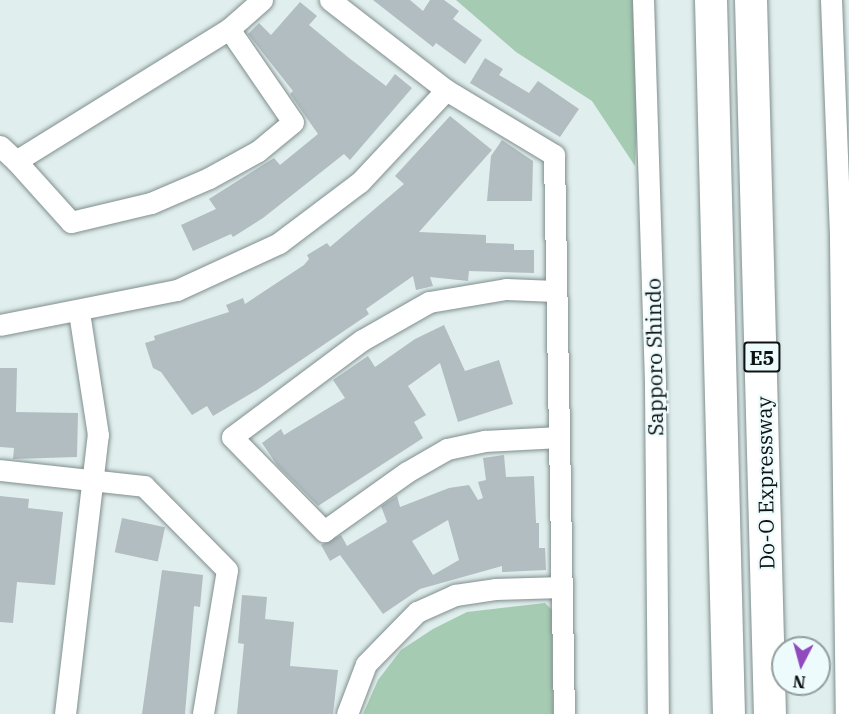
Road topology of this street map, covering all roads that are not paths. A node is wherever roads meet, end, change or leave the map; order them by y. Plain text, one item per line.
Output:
1 (262, 0) edge
2 (330, 0) edge
3 (644, 0) edge
4 (711, 0) edge
5 (750, 0) edge
6 (831, 0) edge
7 (229, 29) junction
8 (446, 90) junction
9 (0, 146) edge
10 (16, 161) junction
11 (555, 291) junction
12 (79, 312) junction
13 (0, 325) edge
14 (845, 382) edge
15 (559, 437) junction
16 (0, 470) edge
17 (94, 479) junction
18 (562, 587) junction
19 (65, 714) edge
20 (203, 714) edge
21 (347, 714) edge
22 (564, 714) edge
23 (658, 714) edge
24 (729, 714) edge
25 (770, 714) edge
26 (846, 714) edge

1 - 7 street
2 - 8 street
3 - 23 street, Sapporo Shindo
4 - 24 highway, Do-O Expressway / E5
5 - 25 highway, Do-O Expressway / E5
6 - 14 street
7 - 10 street
7 - 10 street
8 - 11 street
8 - 12 street
9 - 10 street
11 - 15 street
11 - 15 street
12 - 13 street
12 - 17 street
14 - 26 street
15 - 18 street
16 - 17 street
17 - 19 street
17 - 20 street
18 - 21 street
18 - 22 street

